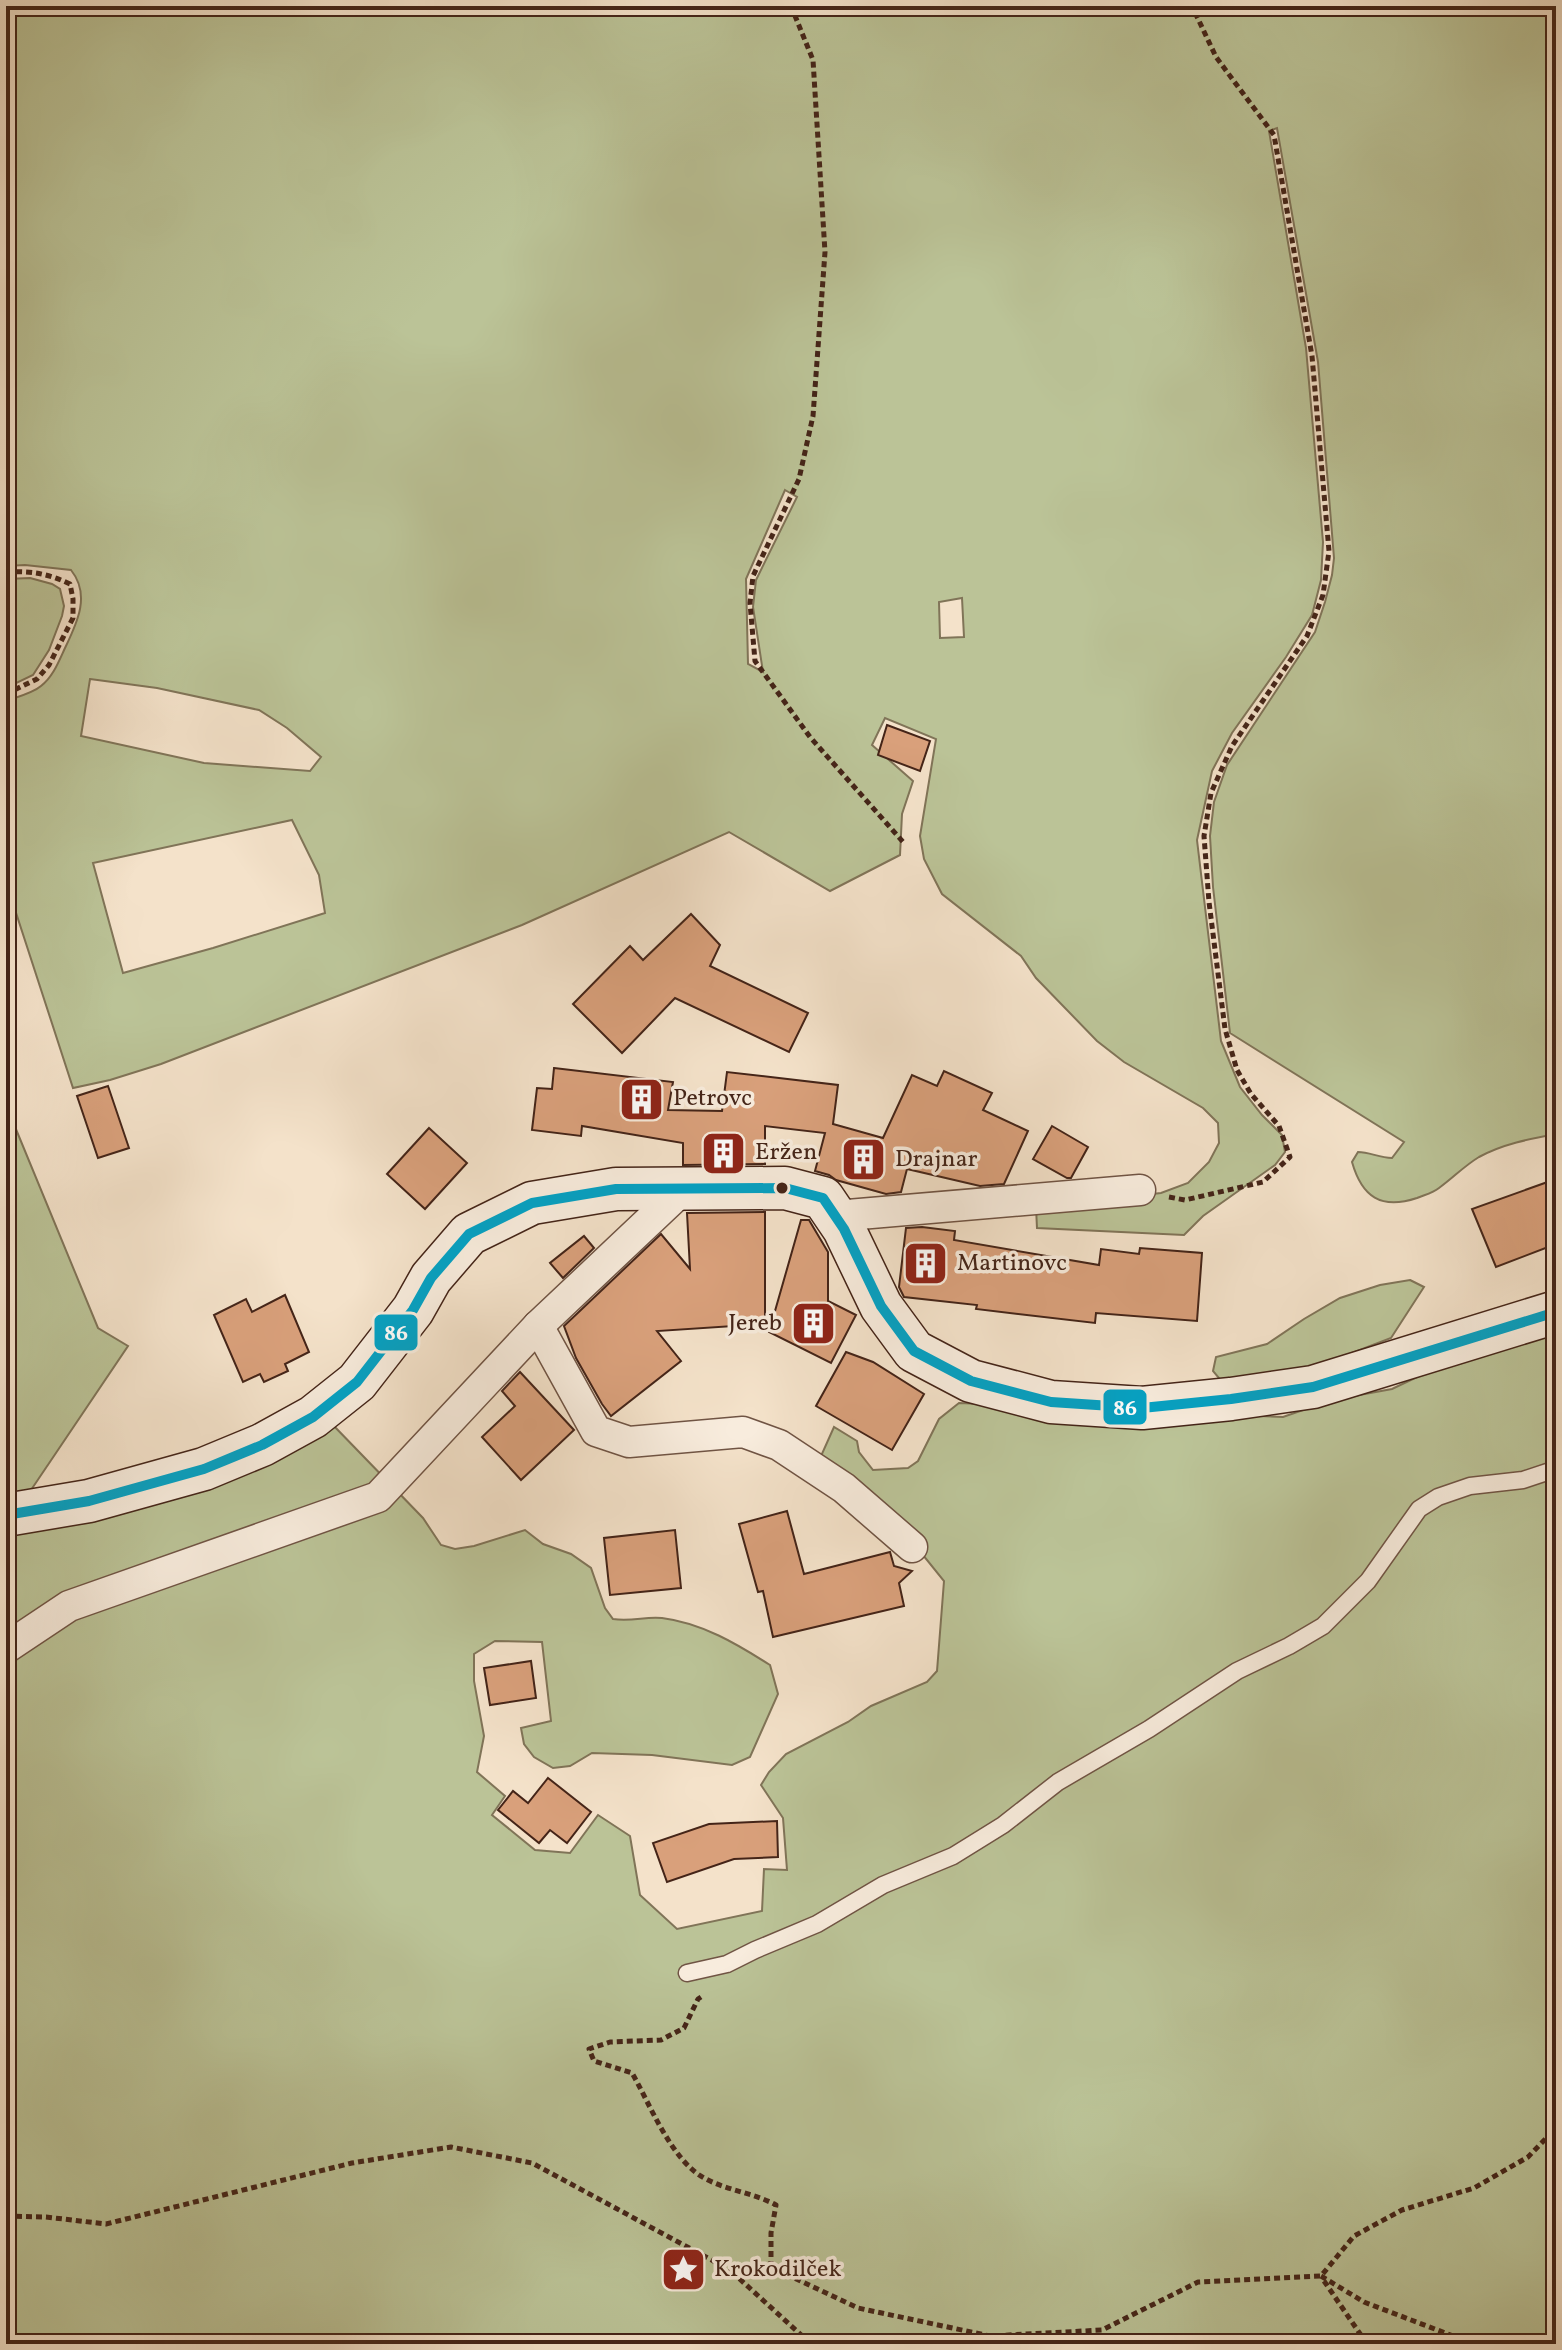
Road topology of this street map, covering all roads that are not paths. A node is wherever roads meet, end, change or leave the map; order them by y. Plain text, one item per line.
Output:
1 (682, 1190) junction
2 (1140, 1190) road end
3 (836, 1216) junction
4 (1556, 1312) edge
5 (538, 1326) junction
6 (1556, 1469) edge
7 (6, 1515) edge
8 (912, 1547) dead end
9 (6, 1648) edge
10 (687, 1973) dead end

1 - 3 street
1 - 5 street
1 - 7 street
2 - 3 street
3 - 4 street
5 - 8 street
5 - 9 street
6 - 10 lane

